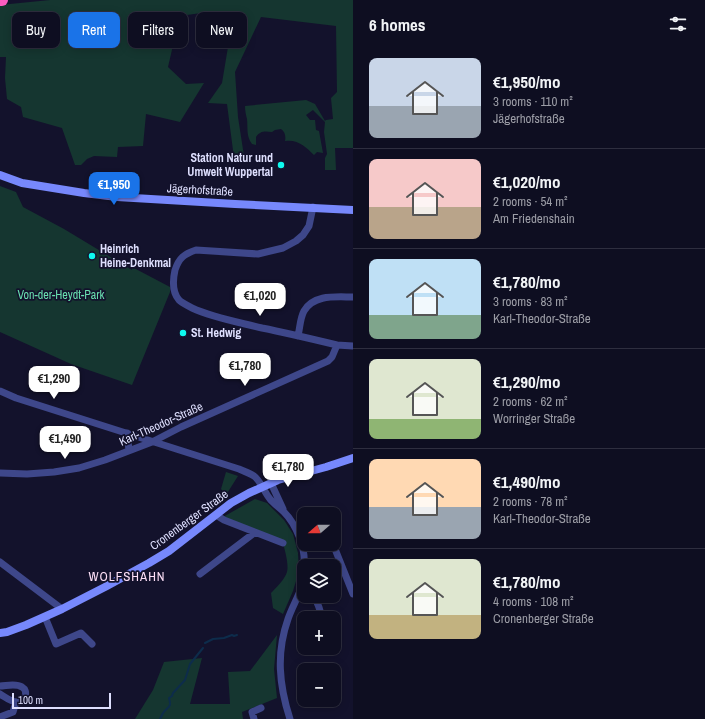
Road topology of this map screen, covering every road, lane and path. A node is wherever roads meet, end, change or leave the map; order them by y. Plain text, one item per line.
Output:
1 (0, 175) edge
2 (313, 208) junction
3 (353, 210) edge
4 (353, 297) edge
5 (298, 336) junction
6 (337, 345) junction
7 (353, 346) edge
8 (0, 391) edge
9 (127, 433) junction
10 (152, 442) junction
11 (129, 450) junction
12 (353, 458) edge
13 (0, 473) edge
14 (271, 483) junction
15 (262, 487) junction
16 (283, 511) junction
17 (216, 515) junction
18 (254, 533) junction
19 (283, 543) dead end
20 (336, 551) edge
21 (304, 559) edge
22 (0, 562) edge
23 (200, 574) dead end
24 (353, 594) edge
25 (297, 598) edge
26 (62, 609) junction
27 (45, 617) junction
28 (0, 633) edge
29 (92, 644) dead end
30 (0, 686) edge
31 (0, 694) edge
32 (16, 702) junction
33 (261, 708) dead end
34 (0, 717) edge
35 (254, 719) edge
36 (290, 719) edge

1 - 2 main road, Jägerhofstraße
2 - 3 main road, Jägerhofstraße
2 - 5 street
4 - 5 street
5 - 6 street
6 - 7 street
6 - 10 street, Karl-Theodor-Straße
8 - 9 street
9 - 10 street
9 - 11 street
10 - 11 street, Karl-Theodor-Straße
10 - 15 street
11 - 13 street, Karl-Theodor-Straße
12 - 14 main road, Cronenberger Straße
14 - 15 main road, Cronenberger Straße
14 - 16 street
15 - 16 street
15 - 17 main road, Cronenberger Straße
16 - 21 street
17 - 18 street
17 - 26 main road, Cronenberger Straße
18 - 19 street
18 - 23 street
20 - 24 street
22 - 26 street
25 - 36 street
26 - 27 main road, Cronenberger Straße
27 - 28 main road, Cronenberger Straße
27 - 29 street
30 - 32 street
31 - 32 street
32 - 34 street
33 - 35 street

